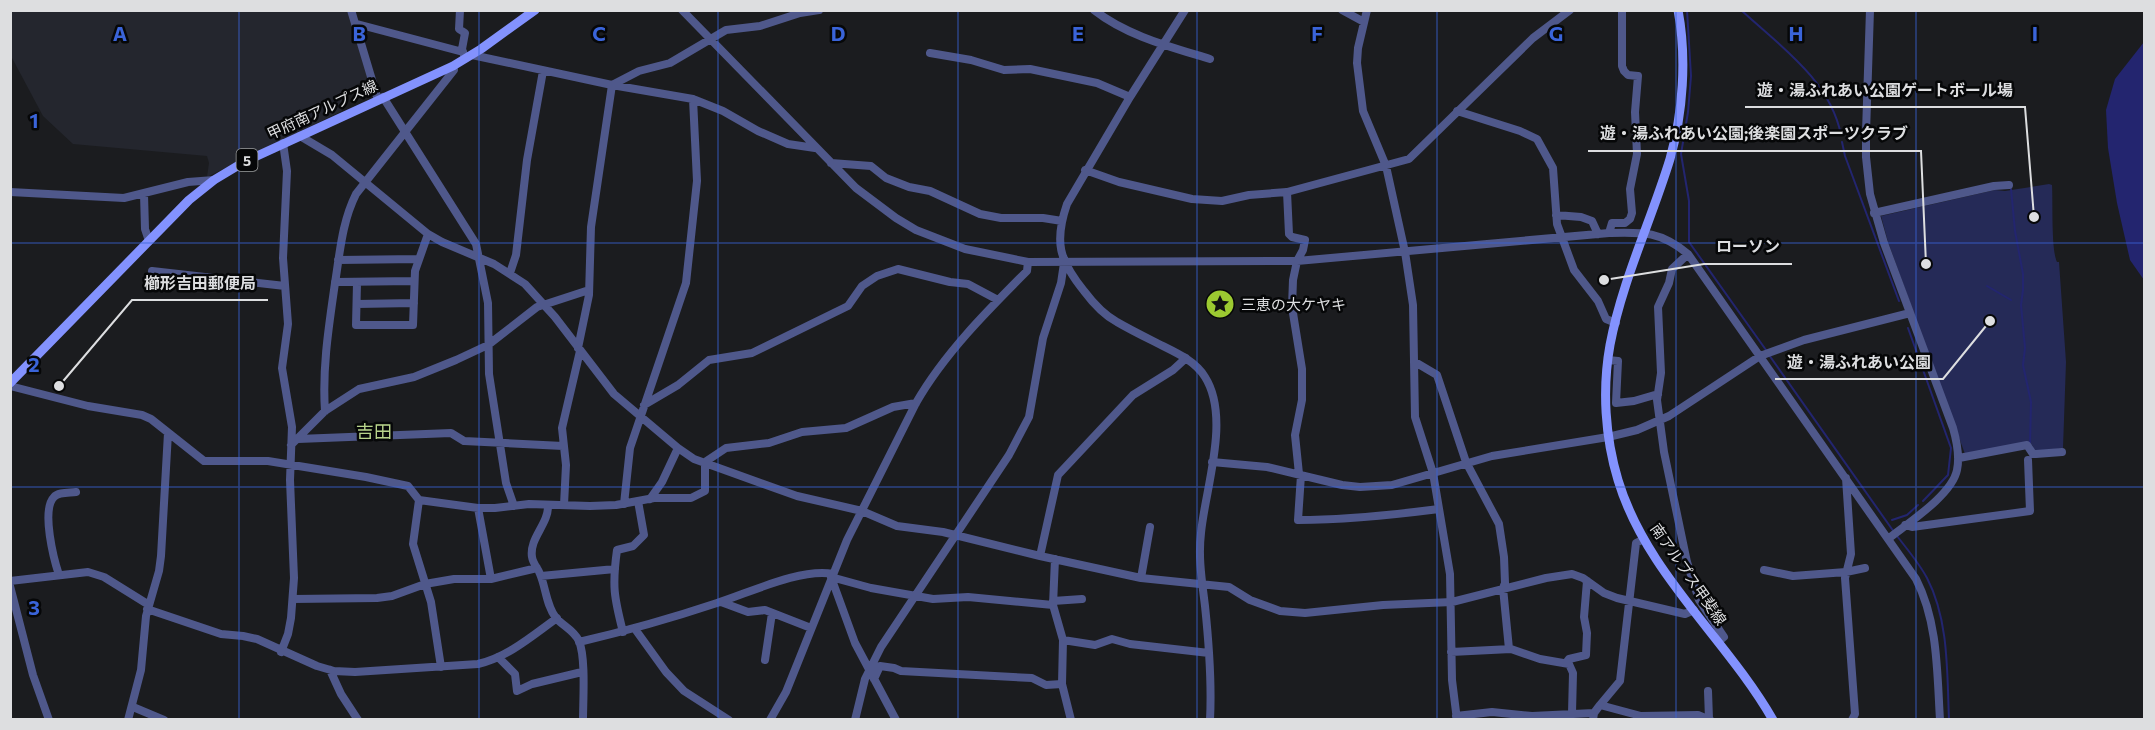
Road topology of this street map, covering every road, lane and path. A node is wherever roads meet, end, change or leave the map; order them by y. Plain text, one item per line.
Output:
1 (351, 10) edge
2 (460, 10) edge
3 (535, 10) edge
4 (682, 10) edge
5 (819, 10) edge
6 (1094, 10) edge
7 (1185, 10) edge
8 (1342, 10) edge
9 (1367, 10) edge
10 (1570, 10) edge
11 (1622, 10) edge
12 (1678, 10) edge
13 (1870, 10) edge
14 (1364, 22) junction
15 (357, 24) junction
16 (710, 39) junction
17 (1164, 44) junction
18 (930, 52) dead end
19 (467, 55) junction
20 (1210, 59) dead end
21 (453, 66) junction
22 (543, 71) junction
23 (612, 85) junction
24 (1130, 97) junction
25 (381, 98) junction
26 (693, 99) junction
27 (1457, 111) junction
28 (405, 131) junction
29 (300, 136) junction
30 (283, 143) junction
31 (815, 148) junction
32 (831, 163) junction
33 (1386, 166) junction
34 (1085, 170) junction
35 (214, 180) junction
36 (365, 182) junction
37 (2009, 185) dead end
38 (11, 189) edge
39 (1287, 192) junction
40 (144, 194) junction
41 (1874, 213) junction
42 (1556, 215) junction
43 (1062, 221) junction
44 (1644, 232) junction
45 (1609, 233) junction
46 (428, 234) junction
47 (1598, 234) junction
48 (1563, 238) junction
49 (149, 241) junction
50 (1405, 252) junction
51 (1688, 254) junction
52 (478, 257) junction
53 (419, 259) junction
54 (338, 260) junction
55 (1297, 261) junction
56 (1028, 262) junction
57 (1064, 263) junction
58 (152, 271) dead end
59 (510, 273) junction
60 (414, 281) junction
61 (335, 282) junction
62 (357, 283) junction
63 (285, 286) junction
64 (589, 290) junction
65 (998, 300) junction
66 (414, 303) junction
67 (544, 303) junction
68 (357, 304) junction
69 (1910, 313) junction
70 (1616, 323) junction
71 (488, 345) junction
72 (579, 350) junction
73 (1761, 356) junction
74 (1186, 358) junction
75 (1608, 360) junction
76 (1415, 362) junction
77 (10, 385) edge
78 (1658, 393) junction
79 (916, 403) junction
80 (644, 405) junction
81 (325, 411) junction
82 (640, 416) junction
83 (1659, 421) junction
84 (168, 433) junction
85 (1608, 437) junction
86 (298, 439) junction
87 (499, 443) junction
88 (291, 445) junction
89 (563, 446) junction
90 (678, 448) junction
91 (2062, 452) dead end
92 (1959, 458) junction
93 (2028, 460) dead end
94 (705, 462) junction
95 (1212, 462) junction
96 (1466, 462) junction
97 (291, 465) junction
98 (1433, 473) junction
99 (1300, 475) junction
100 (1845, 476) junction
101 (76, 492) dead end
102 (650, 499) junction
103 (419, 500) junction
104 (638, 501) junction
105 (624, 504) junction
106 (548, 505) junction
107 (564, 505) junction
108 (514, 506) junction
109 (478, 508) junction
110 (1439, 509) junction
111 (862, 511) junction
112 (1905, 525) junction
113 (1150, 526) dead end
114 (956, 535) junction
115 (1644, 539) junction
116 (1888, 539) junction
117 (1040, 556) junction
118 (1055, 559) junction
119 (537, 568) junction
120 (1865, 568) dead end
121 (615, 569) junction
122 (1764, 570) dead end
123 (1846, 572) junction
124 (832, 575) junction
125 (59, 576) junction
126 (541, 576) junction
127 (1141, 578) junction
128 (491, 579) junction
129 (10, 581) edge
130 (1587, 581) junction
131 (425, 584) junction
132 (1202, 585) junction
133 (10, 586) edge
134 (1503, 588) junction
135 (915, 596) junction
136 (1082, 598) dead end
137 (293, 599) junction
138 (722, 602) junction
139 (1452, 602) junction
140 (1629, 602) junction
141 (1053, 603) junction
142 (148, 607) junction
143 (1694, 610) junction
144 (772, 613) junction
145 (557, 618) junction
146 (811, 628) junction
147 (635, 629) junction
148 (623, 632) junction
149 (1063, 640) junction
150 (579, 642) junction
151 (1718, 642) junction
152 (1509, 649) junction
153 (281, 652) junction
154 (1451, 652) junction
155 (1209, 653) junction
156 (498, 657) junction
157 (765, 660) dead end
158 (1566, 663) junction
159 (441, 667) junction
160 (330, 670) junction
161 (869, 670) junction
162 (582, 672) junction
163 (874, 679) junction
164 (1062, 684) junction
165 (1708, 691) dead end
166 (1600, 705) junction
167 (133, 707) junction
168 (1572, 713) junction
169 (1593, 716) edge
170 (1456, 718) edge
171 (1710, 719) edge
172 (49, 720) edge
173 (128, 720) edge
174 (164, 720) edge
175 (357, 720) edge
176 (583, 720) edge
177 (729, 720) edge
178 (770, 720) edge
179 (855, 720) edge
180 (896, 720) edge
181 (1071, 720) edge
182 (1210, 720) edge
183 (1773, 720) edge
184 (1852, 720) edge
185 (1940, 720) edge

1 - 15 street
2 - 19 street
3 - 19 main road, 甲府南アルプス線 / 5
4 - 16 street
5 - 16 street
6 - 17 street
7 - 17 street
8 - 14 street
9 - 14 street
10 - 27 street
11 - 45 street
12 - 44 main road, 南アルプス甲斐線
13 - 41 street
14 - 33 street
15 - 19 street
15 - 25 street
16 - 23 street
16 - 31 street
17 - 20 street
17 - 24 street
18 - 24 street
19 - 21 main road, 甲府南アルプス線 / 5
19 - 22 street
21 - 25 main road, 甲府南アルプス線 / 5
21 - 28 street
22 - 23 street
22 - 59 street
23 - 26 street
23 - 64 street
24 - 34 street
25 - 28 street
25 - 29 main road, 甲府南アルプス線 / 5
26 - 31 street
26 - 80 street
27 - 33 street
27 - 42 street
28 - 36 street
28 - 52 street
29 - 30 main road, 甲府南アルプス線 / 5
29 - 36 street
30 - 35 main road, 甲府南アルプス線 / 5
30 - 63 street
31 - 32 street
32 - 43 street
32 - 56 street
33 - 39 street
33 - 50 street
34 - 39 street
34 - 43 street
35 - 40 street
35 - 49 main road, 甲府南アルプス線 / 5
36 - 46 street
36 - 54 street
37 - 41 street
38 - 40 street
39 - 55 street
40 - 49 street
41 - 69 street
42 - 47 street
42 - 48 street
43 - 57 street
44 - 45 street
44 - 51 street
44 - 70 main road, 南アルプス甲斐線
45 - 47 street
46 - 52 street
46 - 53 street
47 - 48 street
48 - 50 street
48 - 70 street
49 - 77 main road, 甲府南アルプス線 / 5
50 - 55 street
50 - 76 street
51 - 73 street
51 - 78 street
52 - 59 street
52 - 71 street
53 - 54 street
53 - 60 street
54 - 61 street
55 - 57 street
55 - 99 street
56 - 57 street
56 - 65 street
57 - 74 street
57 - 114 street
58 - 63 street
59 - 67 street
60 - 62 street
60 - 66 street
61 - 62 street
61 - 81 street
62 - 68 street
63 - 88 street
64 - 67 street
64 - 72 street
65 - 79 street
65 - 80 street
66 - 68 street
66 - 68 street
67 - 71 street
67 - 72 street
69 - 73 street
69 - 92 street
70 - 75 main road, 南アルプス甲斐線
71 - 81 street
71 - 87 street
72 - 82 street
72 - 89 street
73 - 83 street
73 - 100 street
74 - 95 street
74 - 117 street
75 - 78 street
75 - 85 main road, 南アルプス甲斐線
76 - 96 street
76 - 98 street
77 - 84 street
78 - 83 street
79 - 94 street
79 - 111 street
80 - 82 street
81 - 86 street
82 - 90 street
82 - 105 street
83 - 85 street
83 - 151 street
84 - 97 street
84 - 142 street
85 - 96 street
85 - 115 main road, 南アルプス甲斐線
86 - 87 street
86 - 88 street
87 - 89 street
87 - 108 street
88 - 97 street
89 - 107 street
90 - 94 street
90 - 102 street
91 - 92 street
92 - 112 street
93 - 112 street
94 - 102 street
94 - 111 street
95 - 99 street
95 - 132 street
96 - 98 street
96 - 134 street
97 - 103 street
97 - 137 street
98 - 99 street
98 - 110 street
99 - 110 street
100 - 116 street
100 - 123 street
101 - 125 street
102 - 104 street
103 - 109 street
103 - 131 street
104 - 105 street
104 - 121 street
105 - 107 street
106 - 107 street
106 - 108 street
106 - 119 street
108 - 109 street
109 - 128 street
110 - 139 street
111 - 114 street
111 - 124 street
112 - 116 street
113 - 127 street
114 - 117 street
114 - 135 street
115 - 140 street
115 - 143 main road, 南アルプス甲斐線
116 - 185 street
117 - 118 street
118 - 127 street
118 - 141 street
119 - 126 street
119 - 128 street
120 - 123 street
121 - 126 street
121 - 148 street
122 - 123 street
123 - 184 street
124 - 135 street
124 - 138 street
124 - 146 street
124 - 161 street
125 - 129 street
125 - 142 street
126 - 145 street
127 - 132 street
128 - 131 street
130 - 134 street
130 - 140 street
130 - 158 street
131 - 137 street
131 - 159 street
132 - 139 street
132 - 155 street
133 - 172 street
134 - 139 street
134 - 152 street
135 - 141 street
135 - 161 street
136 - 141 street
137 - 153 street
138 - 144 street
138 - 147 street
139 - 154 street
140 - 143 street
140 - 166 street
141 - 149 street
142 - 153 street
142 - 167 street
143 - 151 main road, 南アルプス甲斐線
144 - 146 street
144 - 157 street
145 - 150 street
145 - 156 street
146 - 178 street
147 - 148 street
147 - 177 street
148 - 150 street
149 - 155 street
149 - 164 street
150 - 162 street
151 - 183 main road, 南アルプス甲斐線
152 - 154 street
152 - 158 street
153 - 160 street
154 - 170 street
155 - 182 street
156 - 159 street
156 - 162 street
158 - 168 street
159 - 160 street
160 - 175 street
161 - 163 street
161 - 179 street
162 - 176 street
163 - 164 street
163 - 180 street
164 - 181 street
165 - 171 street
166 - 169 street
166 - 171 street
167 - 173 street
167 - 174 street
168 - 169 street
168 - 170 street

